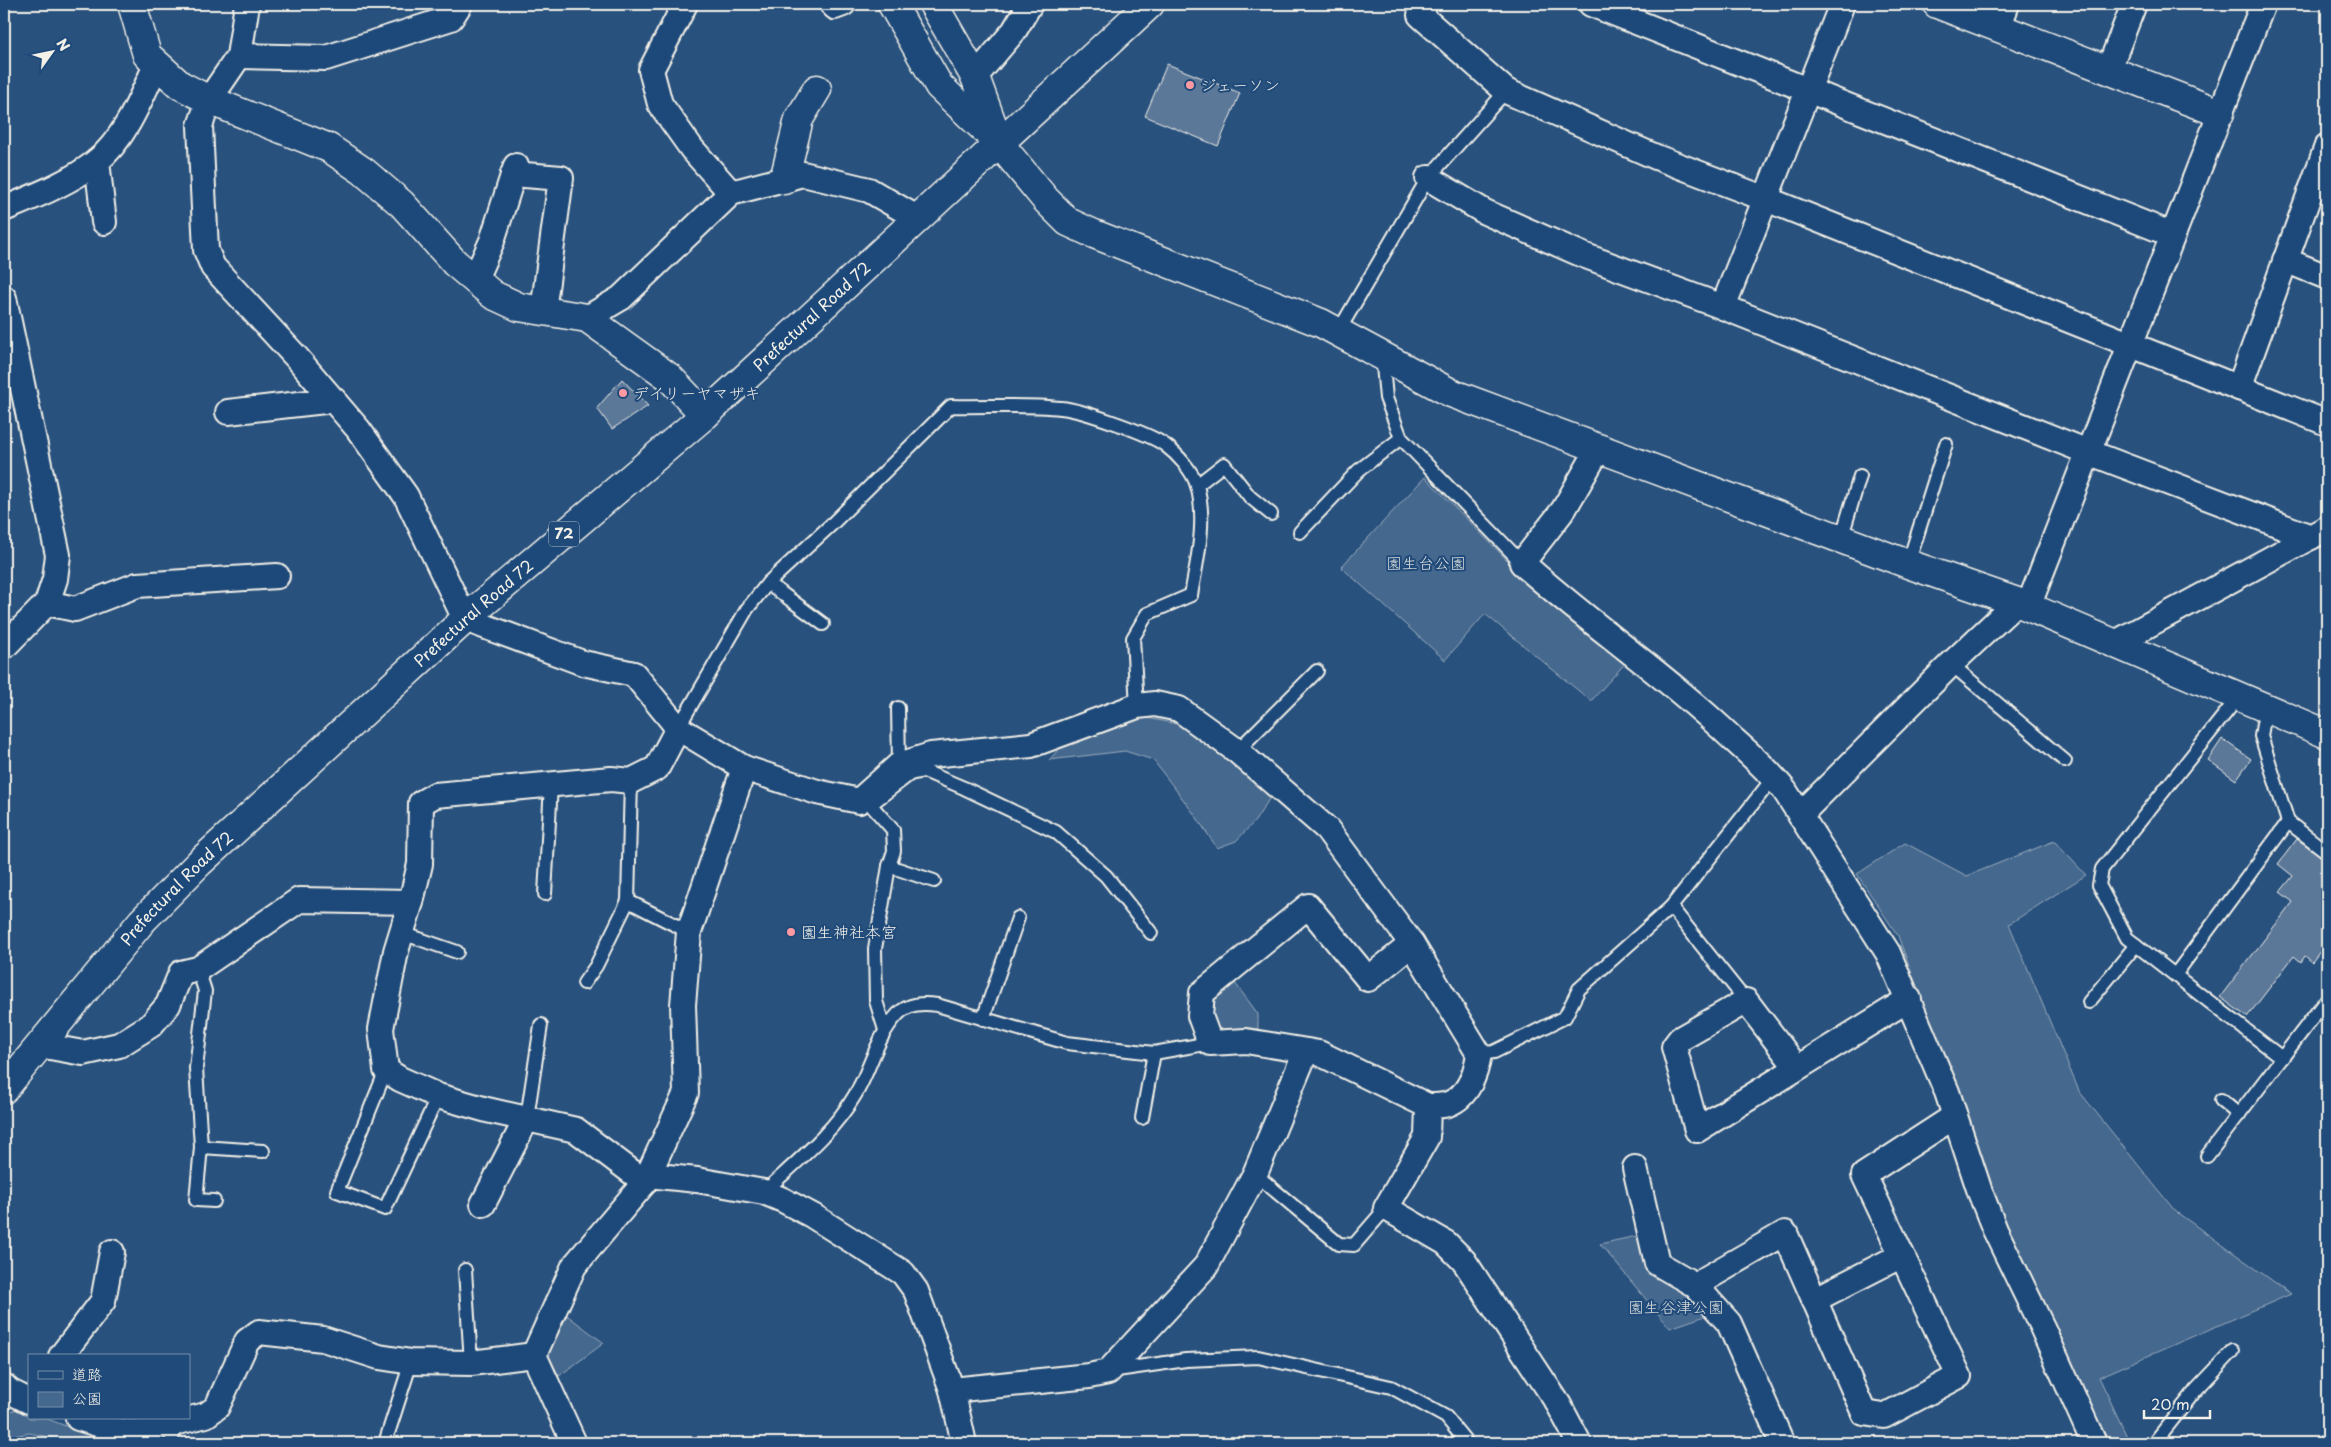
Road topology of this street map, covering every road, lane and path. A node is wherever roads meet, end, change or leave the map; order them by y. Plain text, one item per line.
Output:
1 (132, 4) edge
2 (246, 4) edge
3 (460, 4) edge
4 (685, 4) edge
5 (832, 4) edge
6 (843, 4) edge
7 (892, 4) edge
8 (933, 4) edge
9 (1030, 4) edge
10 (1150, 4) edge
11 (1425, 4) edge
12 (1591, 4) edge
13 (1842, 4) edge
14 (1937, 4) edge
15 (2134, 4) edge
16 (2262, 4) edge
17 (2002, 16) edge
18 (239, 56) junction
19 (156, 65) junction
20 (2108, 71) junction
21 (976, 77) junction
22 (817, 89) dead end
23 (1506, 91) junction
24 (1808, 91) junction
25 (209, 100) junction
26 (2220, 113) junction
27 (999, 143) junction
28 (2327, 146) edge
29 (97, 162) junction
30 (1428, 178) junction
31 (784, 180) junction
32 (732, 193) junction
33 (1766, 199) junction
34 (4, 209) edge
35 (918, 218) junction
36 (104, 222) dead end
37 (2173, 235) junction
38 (2285, 260) junction
39 (2327, 277) edge
40 (474, 278) junction
41 (4, 298) edge
42 (1723, 307) junction
43 (543, 311) junction
44 (587, 318) junction
45 (1338, 332) junction
46 (2130, 345) junction
47 (1382, 355) junction
48 (2238, 388) junction
49 (334, 400) junction
50 (228, 412) dead end
51 (705, 414) junction
52 (2327, 423) edge
53 (1401, 438) junction
54 (1946, 444) dead end
55 (1599, 448) junction
56 (2088, 452) junction
57 (1860, 476) dead end
58 (1197, 485) junction
59 (1271, 514) dead end
60 (1300, 532) dead end
61 (2319, 532) edge
62 (1841, 539) junction
63 (1522, 562) junction
64 (1908, 564) junction
65 (276, 576) dead end
66 (768, 584) junction
67 (47, 603) junction
68 (2023, 604) junction
69 (466, 619) junction
70 (824, 624) dead end
71 (2117, 642) junction
72 (4, 647) edge
73 (1951, 664) junction
74 (1317, 671) dead end
75 (2240, 695) junction
76 (1137, 706) junction
77 (2266, 707) junction
78 (898, 708) dead end
79 (678, 728) junction
80 (2327, 734) edge
81 (1237, 751) junction
82 (2065, 760) dead end
83 (899, 765) junction
84 (744, 768) junction
85 (1774, 777) junction
86 (631, 781) junction
87 (552, 784) junction
88 (865, 802) junction
89 (1800, 814) junction
90 (2288, 822) junction
91 (2327, 852) edge
92 (889, 866) junction
93 (934, 881) dead end
94 (545, 894) dead end
95 (628, 901) junction
96 (411, 902) junction
97 (1671, 907) junction
98 (1018, 918) dead end
99 (689, 932) junction
100 (402, 933) junction
101 (1151, 933) dead end
102 (1412, 944) junction
103 (2136, 945) junction
104 (457, 952) dead end
105 (198, 969) junction
106 (2175, 975) junction
107 (584, 983) dead end
108 (1909, 999) junction
109 (2327, 999) edge
110 (1746, 1001) junction
111 (2090, 1002) dead end
112 (983, 1019) junction
113 (541, 1025) dead end
114 (885, 1030) junction
115 (1210, 1043) junction
116 (40, 1045) junction
117 (1306, 1051) junction
118 (1154, 1053) junction
119 (1479, 1054) junction
120 (2282, 1058) junction
121 (1797, 1068) junction
122 (386, 1070) junction
123 (5, 1084) edge
124 (438, 1096) junction
125 (2221, 1100) dead end
126 (1428, 1106) junction
127 (2239, 1115) junction
128 (1955, 1116) junction
129 (527, 1118) junction
130 (1142, 1118) dead end
131 (202, 1147) junction
132 (263, 1151) dead end
133 (2207, 1156) dead end
134 (1635, 1168) dead end
135 (1255, 1174) junction
136 (647, 1178) junction
137 (764, 1192) junction
138 (214, 1201) dead end
139 (483, 1204) dead end
140 (1386, 1208) junction
141 (112, 1252) dead end
142 (1902, 1255) junction
143 (466, 1270) dead end
144 (1695, 1285) junction
145 (1814, 1300) junction
146 (2233, 1351) dead end
147 (63, 1354) edge
148 (534, 1354) junction
149 (411, 1362) junction
150 (471, 1363) junction
151 (1108, 1372) junction
152 (4, 1386) edge
153 (952, 1390) junction
154 (28, 1400) edge
155 (84, 1420) edge
156 (173, 1433) edge
157 (385, 1443) edge
158 (574, 1443) edge
159 (964, 1443) edge
160 (1467, 1443) edge
161 (1578, 1443) edge
162 (1782, 1443) edge
163 (2094, 1443) edge
164 (2154, 1443) edge

1 - 19 street
2 - 18 street
3 - 18 street
4 - 32 street
5 - 6 street
7 - 27 street
8 - 21 street
9 - 21 street
10 - 27 street, Prefectural Road 72 / 72
11 - 23 street
12 - 24 street
13 - 24 street
14 - 17 street
15 - 20 street
16 - 26 street
17 - 20 street
18 - 25 street
19 - 25 street
19 - 29 street
20 - 26 street
21 - 27 street
22 - 31 street
23 - 30 lane
23 - 33 street
24 - 33 street
24 - 37 street
25 - 40 street
25 - 49 street
26 - 37 street
27 - 35 street, Prefectural Road 72 / 72
27 - 45 street
28 - 38 street
29 - 34 street
29 - 36 street
30 - 42 street
30 - 45 lane
31 - 32 street
31 - 35 street
32 - 44 street
33 - 42 street
33 - 46 street
35 - 51 street, Prefectural Road 72 / 72
37 - 46 street
38 - 39 street
38 - 48 street
40 - 43 street
40 - 43 street
41 - 67 street
42 - 56 street
43 - 44 street
44 - 51 street
45 - 47 street
46 - 48 street
46 - 56 street
47 - 53 lane
47 - 55 street
48 - 52 street
49 - 50 street
49 - 69 street
51 - 69 street, Prefectural Road 72 / 72
53 - 60 lane
53 - 63 lane
54 - 64 lane
55 - 62 street
55 - 63 street
56 - 61 street
56 - 68 street
57 - 62 lane
58 - 59 lane
58 - 66 lane
58 - 76 lane
61 - 71 street
62 - 64 street
63 - 85 street
64 - 68 street
65 - 67 street
66 - 70 lane
66 - 79 lane
67 - 72 street
68 - 71 street
68 - 73 street
69 - 79 street
69 - 116 street, Prefectural Road 72 / 72
71 - 75 street
73 - 82 lane
73 - 89 street
74 - 81 lane
75 - 77 street
75 - 103 lane
76 - 81 street
76 - 83 street
77 - 80 street
77 - 90 lane
78 - 83 lane
79 - 84 street
79 - 86 street
81 - 102 street
83 - 88 street
84 - 88 street
84 - 99 street
85 - 89 street
85 - 97 lane
86 - 87 street
86 - 95 lane
87 - 94 lane
87 - 96 street
88 - 92 lane
88 - 101 lane
89 - 108 street
90 - 91 lane
90 - 106 lane
92 - 93 lane
92 - 114 lane
95 - 99 lane
95 - 107 lane
96 - 100 street
96 - 105 street
97 - 110 lane
97 - 119 lane
98 - 112 lane
99 - 136 street
100 - 104 lane
100 - 122 street
102 - 115 street
102 - 119 street
103 - 106 lane
103 - 111 lane
105 - 116 street
105 - 131 lane
106 - 120 lane
108 - 121 street
108 - 128 street
109 - 120 lane
110 - 121 street
110 - 121 street
112 - 114 lane
112 - 118 lane
113 - 129 lane
114 - 137 lane
115 - 117 street
115 - 118 lane
116 - 123 street, Prefectural Road 72 / 72
117 - 126 street
117 - 135 street
118 - 130 lane
119 - 126 street
120 - 127 lane
122 - 124 street
122 - 124 lane
124 - 129 street
125 - 127 lane
126 - 140 street
127 - 133 lane
128 - 142 street
128 - 163 street
129 - 136 street
129 - 139 street
131 - 132 lane
131 - 138 lane
134 - 144 street
135 - 140 lane
135 - 151 street
136 - 137 street
136 - 148 street
137 - 153 street
140 - 161 street
141 - 147 street
142 - 145 street
142 - 145 street
143 - 150 lane
144 - 145 street
144 - 162 street
146 - 164 lane
148 - 150 street
148 - 158 street
149 - 150 street
149 - 156 street
149 - 157 lane
151 - 153 street
151 - 160 lane
152 - 154 street
153 - 159 street
155 - 156 street

